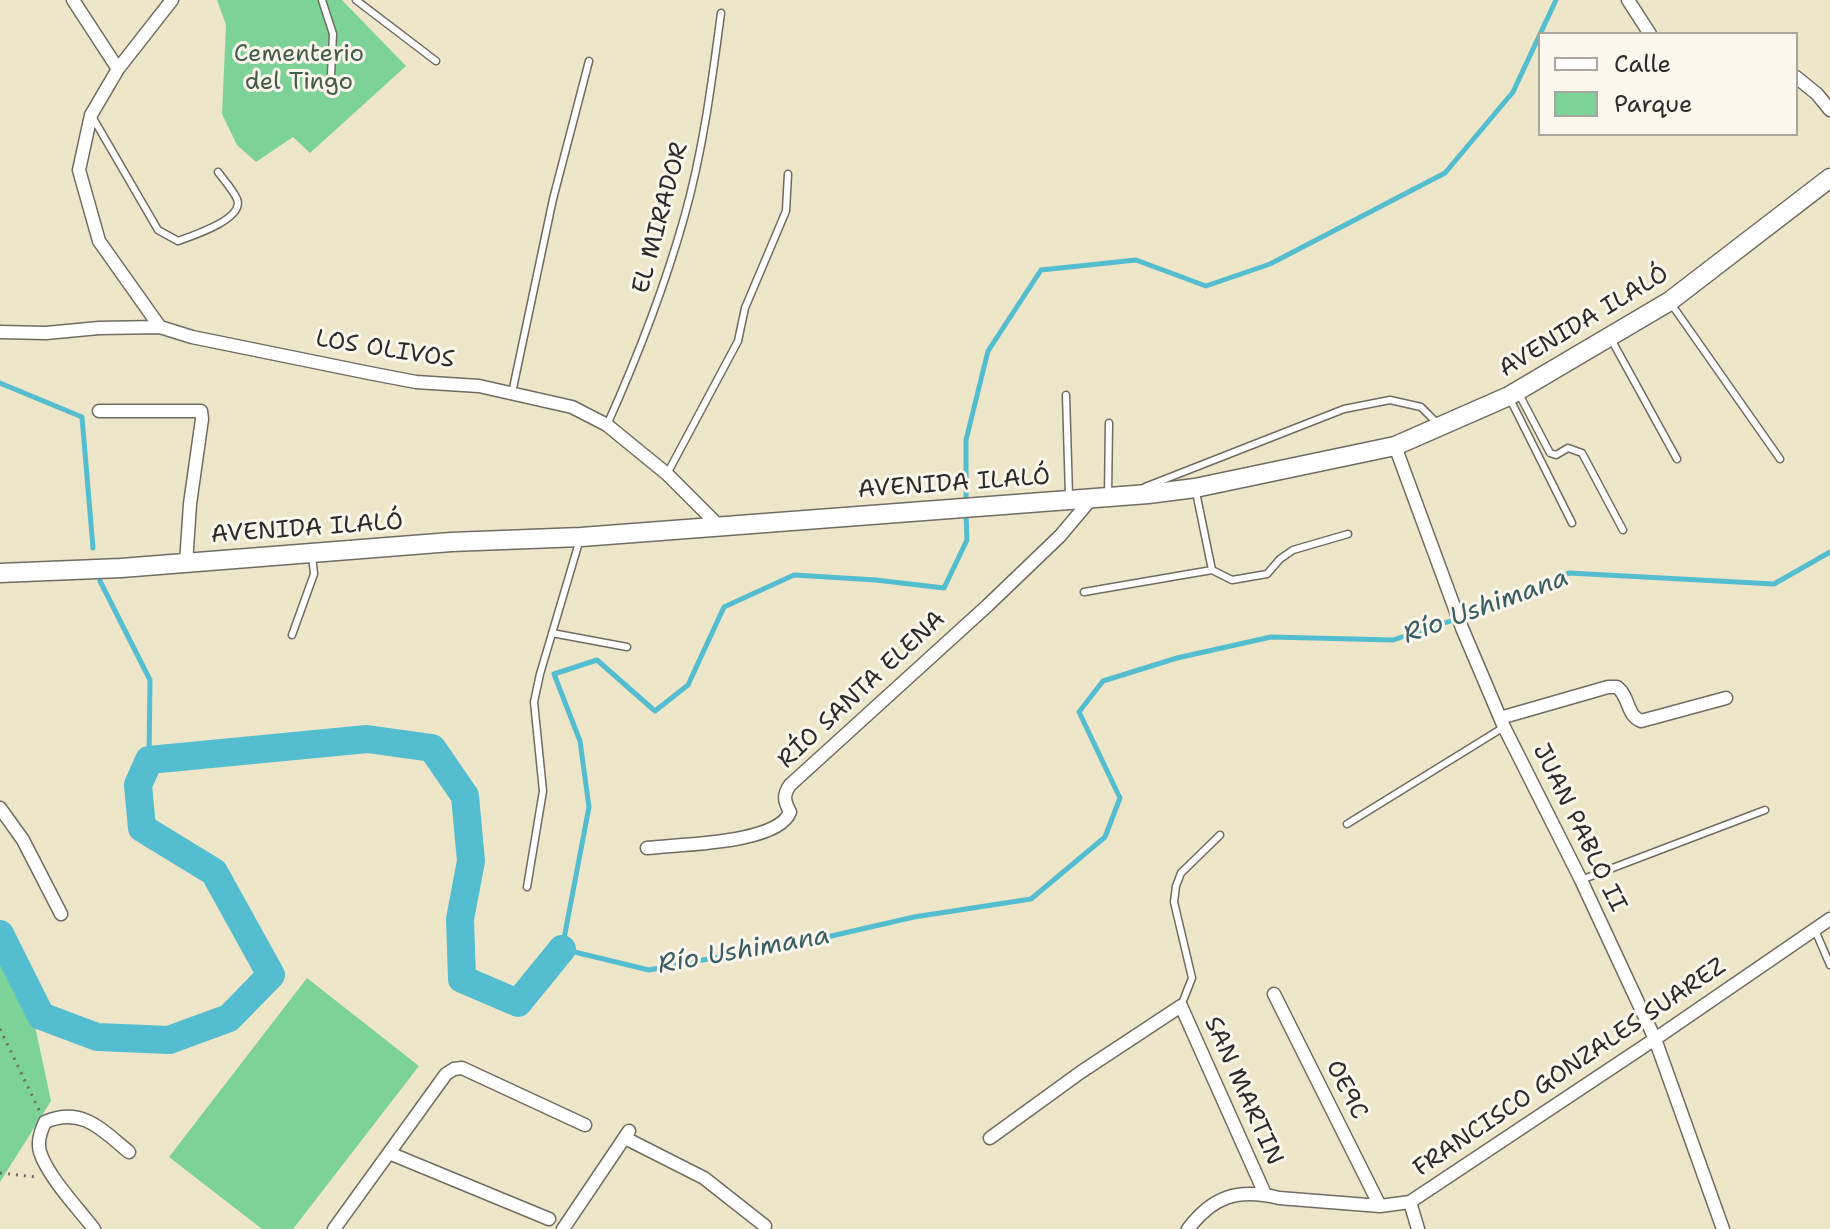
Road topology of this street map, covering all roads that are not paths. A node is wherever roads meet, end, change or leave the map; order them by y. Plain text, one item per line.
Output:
1 (73, 0) edge
2 (172, 0) edge
3 (322, 0) edge
4 (356, 0) edge
5 (1628, 0) edge
6 (721, 13) dead end
7 (1649, 32) edge
8 (436, 61) dead end
9 (589, 61) dead end
10 (118, 69) junction
11 (331, 75) dead end
12 (1798, 79) edge
13 (1830, 110) edge
14 (91, 115) junction
15 (218, 172) dead end
16 (788, 174) dead end
17 (1830, 178) edge
18 (1670, 301) junction
19 (160, 327) junction
20 (0, 332) edge
21 (1610, 337) junction
22 (512, 393) junction
23 (1513, 394) junction
24 (1066, 395) dead end
25 (99, 411) dead end
26 (1109, 423) dead end
27 (607, 425) junction
28 (1438, 425) junction
29 (1395, 446) junction
30 (1677, 459) dead end
31 (1780, 459) dead end
32 (667, 474) junction
33 (1195, 488) junction
34 (1108, 497) junction
35 (1069, 499) junction
36 (1572, 523) dead end
37 (721, 527) junction
38 (1623, 530) dead end
39 (1348, 534) dead end
40 (581, 537) junction
41 (311, 552) junction
42 (186, 563) junction
43 (1212, 570) junction
44 (0, 573) edge
45 (1084, 592) dead end
46 (552, 633) junction
47 (292, 635) dead end
48 (627, 647) dead end
49 (1726, 698) dead end
50 (1502, 722) junction
51 (0, 808) edge
52 (1765, 810) dead end
53 (1347, 824) dead end
54 (1220, 835) dead end
55 (647, 848) dead end
56 (1581, 880) junction
57 (527, 887) dead end
58 (61, 914) dead end
59 (1830, 919) edge
60 (1815, 930) junction
61 (1830, 965) edge
62 (1274, 994) dead end
63 (1181, 1006) junction
64 (1655, 1039) junction
65 (585, 1125) dead end
66 (990, 1138) dead end
67 (129, 1152) dead end
68 (389, 1153) junction
69 (1265, 1194) junction
70 (1410, 1202) junction
71 (1380, 1206) junction
72 (549, 1219) dead end
73 (765, 1226) dead end
74 (568, 1227) edge
75 (94, 1229) edge
76 (334, 1229) edge
77 (1188, 1229) edge
78 (1418, 1229) edge
79 (1723, 1229) edge

1 - 10 street
2 - 10 street
3 - 11 lane
4 - 8 lane
5 - 7 street
6 - 27 lane, EL MIRADOR
9 - 22 lane
10 - 14 street
12 - 13 street
14 - 15 lane
14 - 19 street
16 - 32 lane
17 - 18 main road, AVENIDA ILALÓ
18 - 21 main road, AVENIDA ILALÓ
18 - 31 lane
19 - 20 street, LOS OLIVOS
19 - 22 street, LOS OLIVOS
21 - 23 main road, AVENIDA ILALÓ
21 - 30 lane
22 - 27 street, LOS OLIVOS
23 - 28 main road, AVENIDA ILALÓ
23 - 36 lane
23 - 38 lane
24 - 35 lane
25 - 42 street
26 - 34 lane
27 - 32 street, LOS OLIVOS
28 - 29 main road, AVENIDA ILALÓ
28 - 34 lane
29 - 33 main road, AVENIDA ILALÓ
29 - 50 street, JUAN PABLO II
32 - 37 street, LOS OLIVOS
33 - 34 main road, AVENIDA ILALÓ
33 - 43 lane
34 - 35 main road, AVENIDA ILALÓ
34 - 55 street, RÍO SANTA ELENA
35 - 37 main road, AVENIDA ILALÓ
37 - 40 main road, AVENIDA ILALÓ
39 - 43 lane
40 - 41 main road, AVENIDA ILALÓ
40 - 46 lane
41 - 42 main road, AVENIDA ILALÓ
41 - 47 lane
42 - 44 main road, AVENIDA ILALÓ
43 - 45 lane
46 - 48 lane
46 - 57 lane
49 - 50 street
50 - 53 lane
50 - 56 street, JUAN PABLO II
51 - 58 street
52 - 56 lane
54 - 63 lane
56 - 64 street, JUAN PABLO II
59 - 60 street, FRANCISCO GONZALES SUAREZ
60 - 61 lane
60 - 64 street, FRANCISCO GONZALES SUAREZ
62 - 71 street, OE9C
63 - 66 street
63 - 69 street, SAN MARTIN
64 - 70 street, FRANCISCO GONZALES SUAREZ
64 - 79 street, JUAN PABLO II
65 - 68 street
67 - 75 street
68 - 72 street
68 - 76 street
69 - 71 street, FRANCISCO GONZALES SUAREZ
69 - 77 street, FRANCISCO GONZALES SUAREZ
70 - 71 street, FRANCISCO GONZALES SUAREZ
70 - 78 street
73 - 74 street

